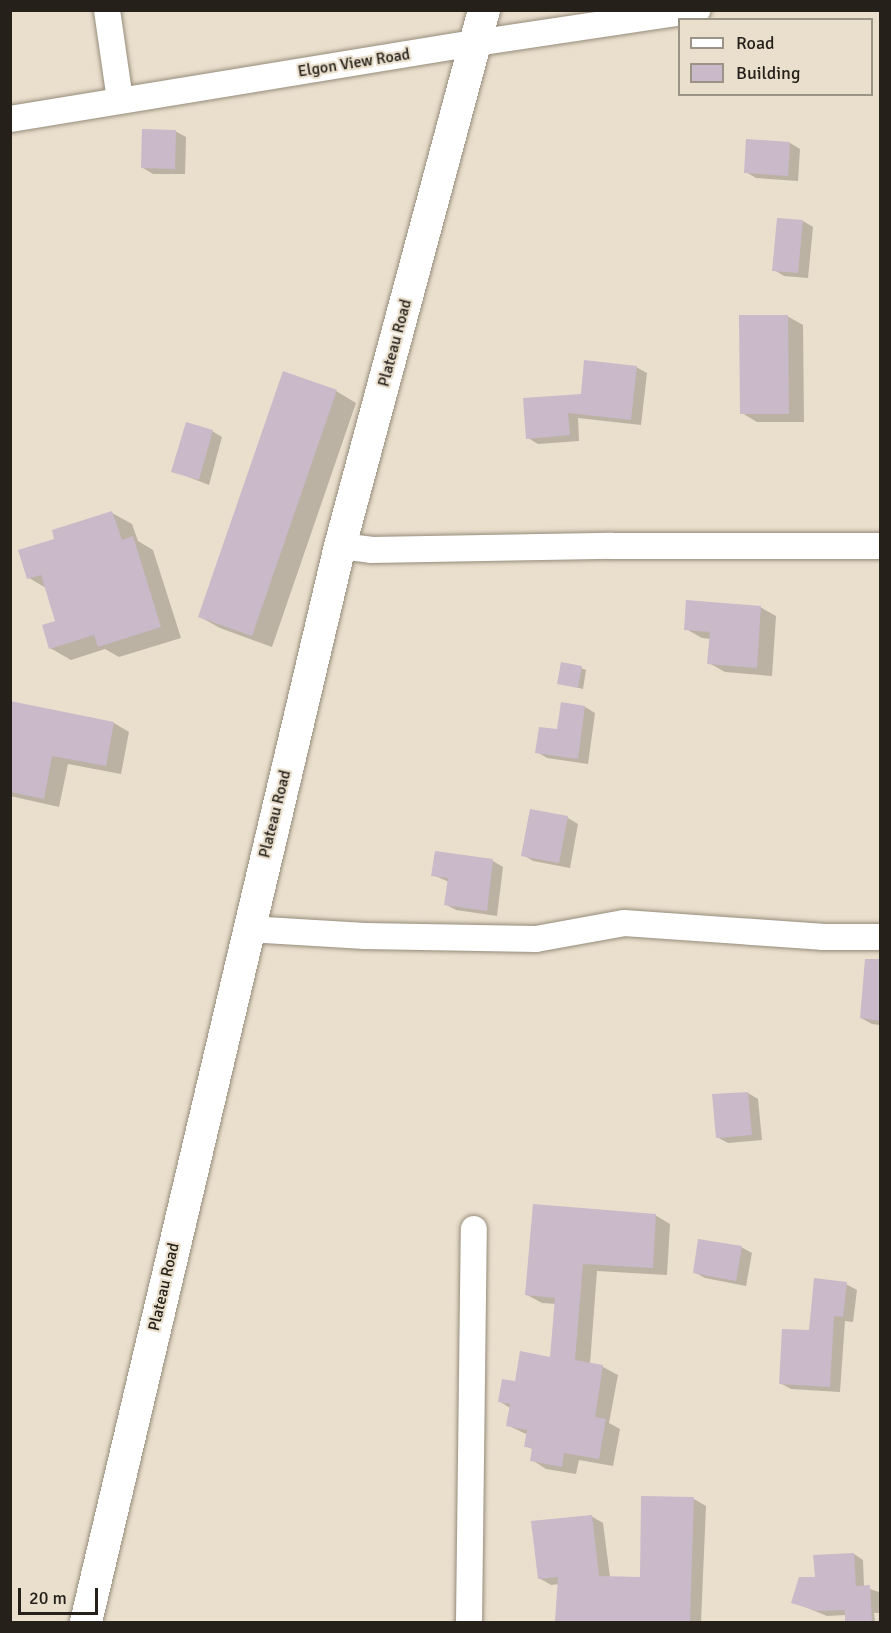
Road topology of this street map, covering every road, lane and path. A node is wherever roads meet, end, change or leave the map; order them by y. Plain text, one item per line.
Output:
1 (106, 10) edge
2 (484, 10) edge
3 (698, 10) edge
4 (476, 43) junction
5 (120, 100) junction
6 (10, 119) edge
7 (340, 546) junction
8 (880, 546) edge
9 (248, 929) junction
10 (880, 937) edge
11 (474, 1229) dead end
12 (86, 1623) edge
13 (468, 1623) edge

1 - 5 street
2 - 4 street, Plateau Road
3 - 4 street, Elgon View Road
4 - 5 street, Elgon View Road
4 - 7 street, Plateau Road
5 - 6 street, Elgon View Road
7 - 8 street
7 - 9 street, Plateau Road
9 - 10 street
9 - 12 street, Plateau Road
11 - 13 street

